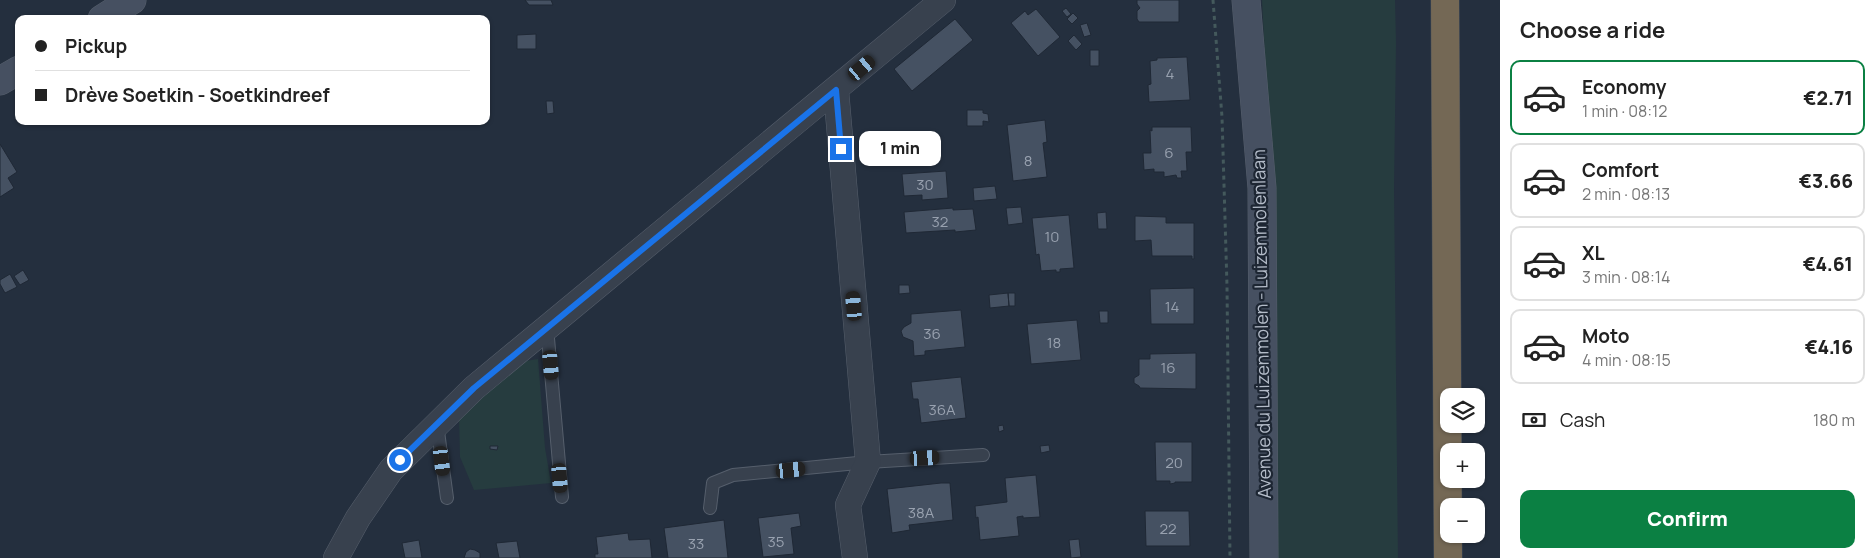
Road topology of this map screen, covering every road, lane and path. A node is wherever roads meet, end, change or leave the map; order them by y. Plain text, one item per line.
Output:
1 (132, 0) edge
2 (943, 0) edge
3 (1213, 0) edge
4 (1246, 0) edge
5 (1444, 0) edge
6 (108, 15) edge
7 (15, 72) edge
8 (0, 81) edge
9 (836, 90) junction
10 (547, 327) junction
11 (437, 424) junction
12 (983, 455) dead end
13 (868, 462) junction
14 (447, 498) dead end
15 (562, 498) dead end
16 (710, 508) dead end
17 (336, 558) edge
18 (855, 558) edge
19 (1230, 558) edge
20 (1264, 558) edge
21 (1448, 558) edge

1 - 6 street
2 - 9 street
3 - 19 path
4 - 20 street, Avenue du Luizenmolen - Luizenmolenlaan
5 - 21 highway
7 - 8 street
9 - 10 street
9 - 13 street
10 - 11 street
10 - 15 lane
11 - 14 lane
11 - 17 street
12 - 13 lane
13 - 16 lane
13 - 18 street

